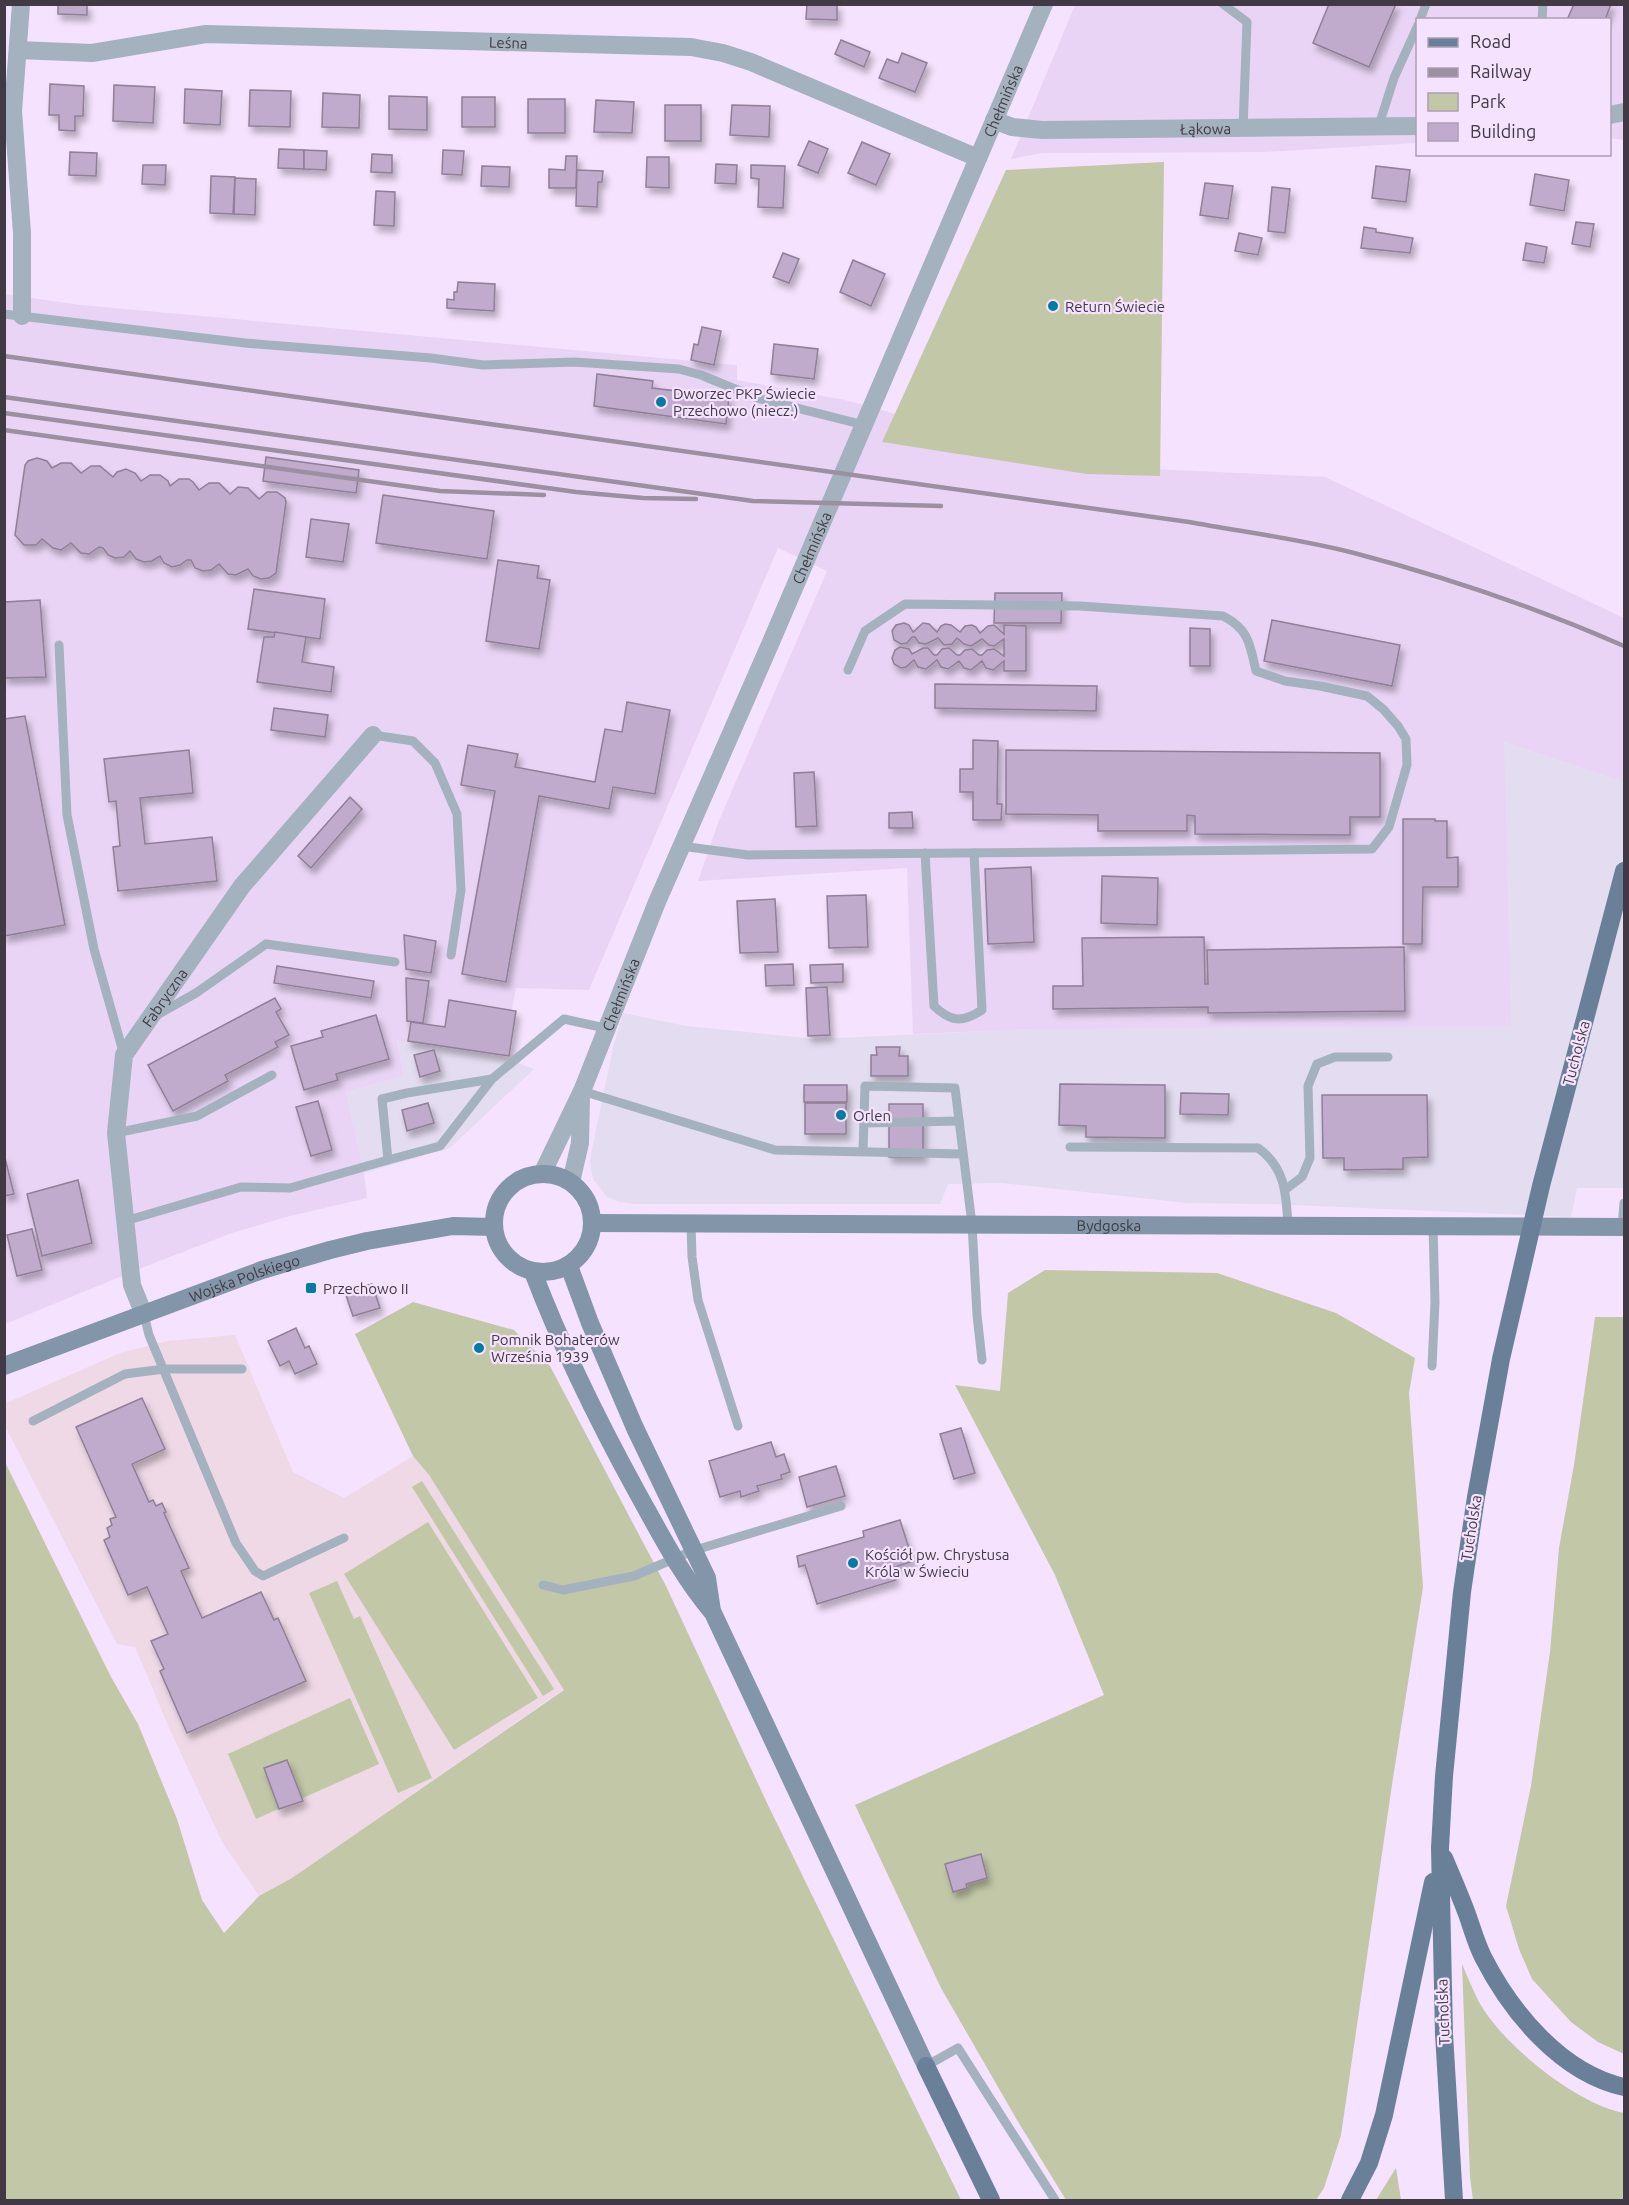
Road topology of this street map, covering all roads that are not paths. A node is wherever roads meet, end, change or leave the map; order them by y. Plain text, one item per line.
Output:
1 (21, 4) edge
2 (1044, 4) edge
3 (1223, 4) edge
4 (1416, 29) edge
5 (18, 50) junction
6 (994, 120) junction
7 (1416, 126) edge
8 (1378, 128) junction
9 (1243, 129) junction
10 (978, 159) junction
11 (13, 315) edge
12 (864, 425) junction
13 (59, 645) dead end
14 (848, 670) dead end
15 (373, 735) joint
16 (681, 846) junction
17 (925, 853) junction
18 (974, 853) junction
19 (1624, 871) edge
20 (451, 955) dead end
21 (395, 962) dead end
22 (150, 1019) junction
23 (605, 1028) junction
24 (124, 1055) junction
25 (1388, 1057) dead end
26 (272, 1075) dead end
27 (492, 1079) junction
28 (582, 1090) junction
29 (959, 1121) junction
30 (865, 1123) junction
31 (116, 1133) junction
32 (1070, 1147) dead end
33 (863, 1151) junction
34 (963, 1154) junction
35 (388, 1160) junction
36 (542, 1174) junction
37 (571, 1182) junction
38 (1286, 1189) junction
39 (1624, 1203) edge
40 (125, 1221) junction
41 (593, 1223) junction
42 (691, 1224) junction
43 (972, 1224) junction
44 (1288, 1226) junction
45 (1434, 1226) junction
46 (494, 1227) junction
47 (1623, 1227) edge
48 (569, 1266) junction
49 (533, 1272) junction
50 (144, 1315) junction
51 (982, 1360) dead end
52 (4, 1366) edge
53 (1432, 1366) dead end
54 (164, 1369) junction
55 (242, 1370) dead end
56 (33, 1421) dead end
57 (738, 1426) dead end
58 (841, 1506) dead end
59 (344, 1538) dead end
60 (692, 1551) junction
61 (674, 1558) junction
62 (543, 1585) dead end
63 (712, 1613) junction
64 (1440, 1848) junction
65 (926, 2066) junction
66 (1624, 2087) edge
67 (991, 2200) edge
68 (1055, 2200) edge
69 (1350, 2200) edge
70 (1454, 2200) edge

1 - 5 street
2 - 6 street, Chełmińska
3 - 9 lane
4 - 8 lane
5 - 10 street, Leśna
5 - 11 street
6 - 9 street, Łąkowa
6 - 10 street, Chełmińska
7 - 8 street, Łąkowa
8 - 9 street, Łąkowa
10 - 12 street, Chełmińska
11 - 12 lane
12 - 16 street, Chełmińska
13 - 24 lane
14 - 18 lane
15 - 20 lane
15 - 22 street, Fabryczna
16 - 17 lane
16 - 23 street, Chełmińska
17 - 18 lane
17 - 18 lane
19 - 64 main road, Tucholska
21 - 22 lane
22 - 24 street, Fabryczna
23 - 27 lane
23 - 28 street, Chełmińska
24 - 31 street, Fabryczna
25 - 38 lane
26 - 31 lane
27 - 35 lane
27 - 35 lane
28 - 33 lane
28 - 36 street, Chełmińska
28 - 37 street, Chełmińska
29 - 30 lane
29 - 30 lane
29 - 34 lane
30 - 33 lane
31 - 40 street, Fabryczna
32 - 38 lane
33 - 34 lane
34 - 43 lane
35 - 40 lane
36 - 37 street
36 - 46 street
37 - 41 street
38 - 44 lane
39 - 47 lane
40 - 50 street, Fabryczna
41 - 42 street, Bydgoska
41 - 48 street
42 - 43 street, Bydgoska
42 - 57 lane
43 - 44 street, Bydgoska
43 - 51 lane
44 - 45 street, Bydgoska
45 - 47 street, Bydgoska
45 - 53 lane
46 - 49 street
46 - 50 street, Wojska Polskiego
48 - 49 street
48 - 60 street
49 - 61 street
50 - 52 street, Wojska Polskiego
50 - 54 lane
54 - 55 lane
54 - 56 lane
54 - 59 lane
58 - 60 lane
60 - 61 lane
60 - 63 street
61 - 62 lane
61 - 63 street
63 - 65 street
64 - 66 main road
64 - 69 main road
64 - 70 main road, Tucholska
65 - 67 main road
65 - 68 lane

